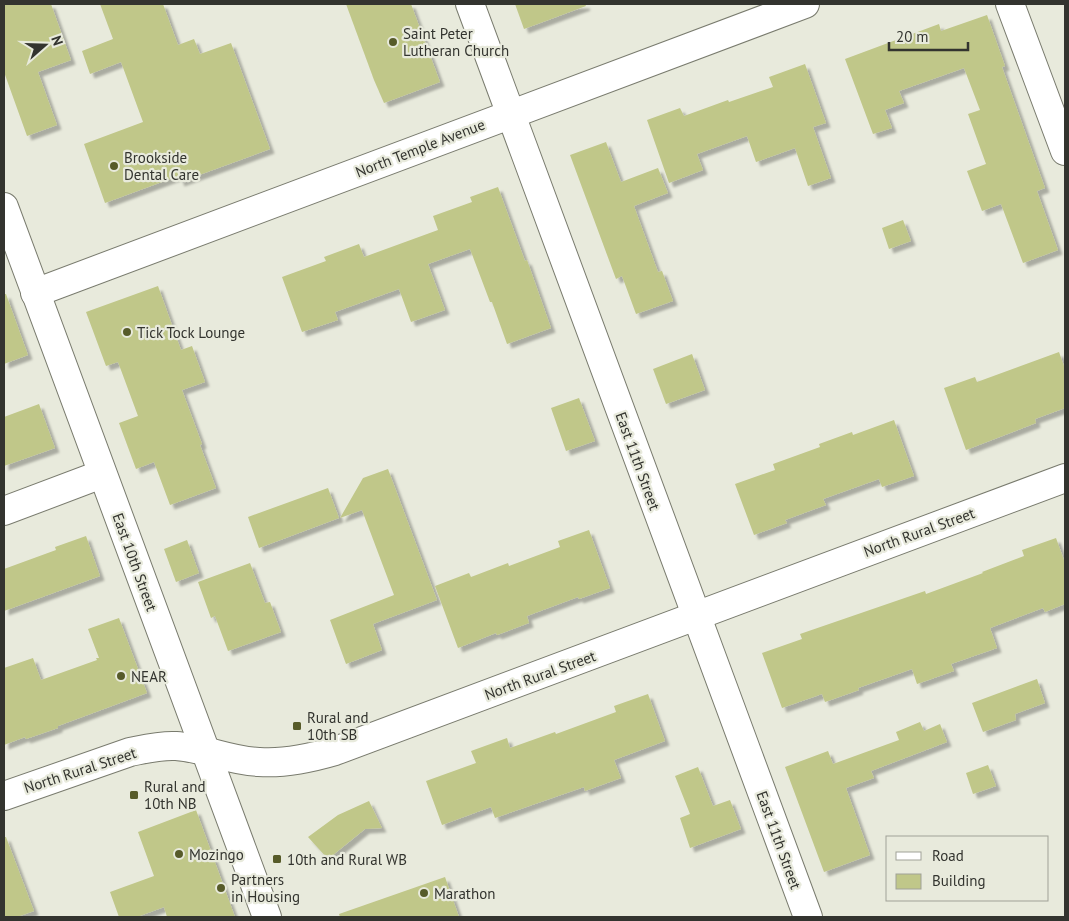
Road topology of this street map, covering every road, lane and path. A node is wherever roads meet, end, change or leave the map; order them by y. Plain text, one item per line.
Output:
1 (470, 4) edge
2 (805, 4) edge
3 (1010, 4) edge
4 (510, 114) junction
5 (1065, 151) edge
6 (4, 206) edge
7 (35, 293) junction
8 (102, 474) junction
9 (1065, 478) edge
10 (4, 511) edge
11 (696, 616) junction
12 (205, 752) junction
13 (4, 796) edge
14 (267, 917) edge
15 (808, 917) edge

1 - 4 street, East 11th Street
2 - 4 street, North Temple Avenue
3 - 5 street
4 - 7 street, North Temple Avenue
4 - 11 street, East 11th Street
6 - 7 street, East 10th Street
7 - 8 street, East 10th Street
8 - 10 street
8 - 12 street, East 10th Street
9 - 11 street, North Rural Street
11 - 12 street, North Rural Street
11 - 15 street, East 11th Street
12 - 13 street, North Rural Street
12 - 14 street, East 10th Street

